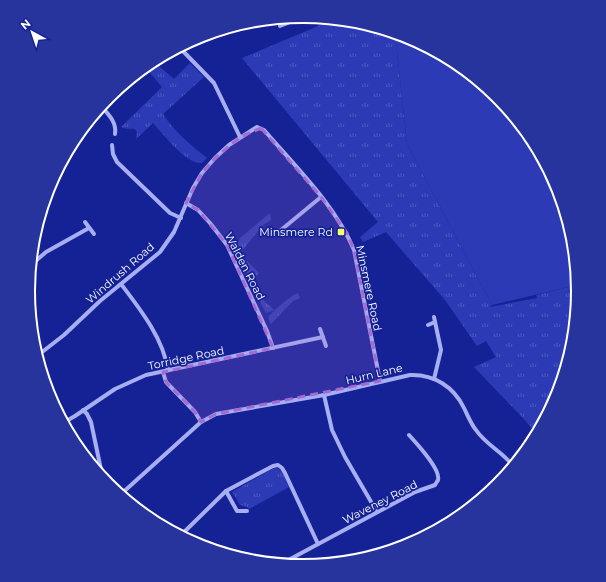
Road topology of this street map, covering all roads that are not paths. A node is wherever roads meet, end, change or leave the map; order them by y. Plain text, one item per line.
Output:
1 (285, 24) edge
2 (280, 26) dead end
3 (183, 51) edge
4 (105, 110) edge
5 (264, 130) joint
6 (115, 134) dead end
7 (240, 137) junction
8 (112, 145) dead end
9 (321, 197) junction
10 (186, 204) junction
11 (181, 218) junction
12 (86, 222) dead end
13 (89, 228) junction
14 (281, 230) dead end
15 (94, 234) dead end
16 (37, 259) edge
17 (121, 284) junction
18 (434, 317) dead end
19 (435, 322) junction
20 (428, 325) dead end
21 (320, 329) dead end
22 (323, 337) junction
23 (326, 346) dead end
24 (273, 348) junction
25 (42, 352) edge
26 (168, 370) junction
27 (162, 372) junction
28 (434, 378) junction
29 (380, 381) junction
30 (324, 395) junction
31 (83, 410) junction
32 (68, 420) edge
33 (201, 422) junction
34 (409, 435) dead end
35 (509, 462) edge
36 (100, 466) edge
37 (125, 491) edge
38 (226, 491) junction
39 (247, 511) dead end
40 (377, 512) junction
41 (185, 531) edge
42 (318, 544) junction
43 (291, 558) edge

1 - 2 street
3 - 7 street
4 - 6 street
5 - 7 street, Windrush Road
5 - 9 street, Minsmere Road
7 - 10 street, Windrush Road
8 - 11 street
9 - 14 street
9 - 29 street, Minsmere Road
10 - 11 street, Windrush Road
10 - 24 street, Walden Road
11 - 17 street, Windrush Road
12 - 13 street
13 - 15 street
13 - 16 street
17 - 25 street, Windrush Road
17 - 26 street
18 - 19 street
19 - 20 street
19 - 28 street
21 - 22 street
22 - 23 street
22 - 24 street, Torridge Road
24 - 26 street, Torridge Road
26 - 27 street, Torridge Road
27 - 31 street, Torridge Road
27 - 33 street
28 - 29 street, Hurn Lane
28 - 35 street, Hurn Lane
29 - 30 street, Hurn Lane
30 - 33 street, Hurn Lane
30 - 40 street
31 - 32 street, Torridge Road
31 - 36 street
33 - 37 street, Hurn Lane
34 - 40 street, Waveney Road
38 - 39 street
38 - 41 street
38 - 42 street
40 - 42 street, Waveney Road
42 - 43 street, Waveney Road

